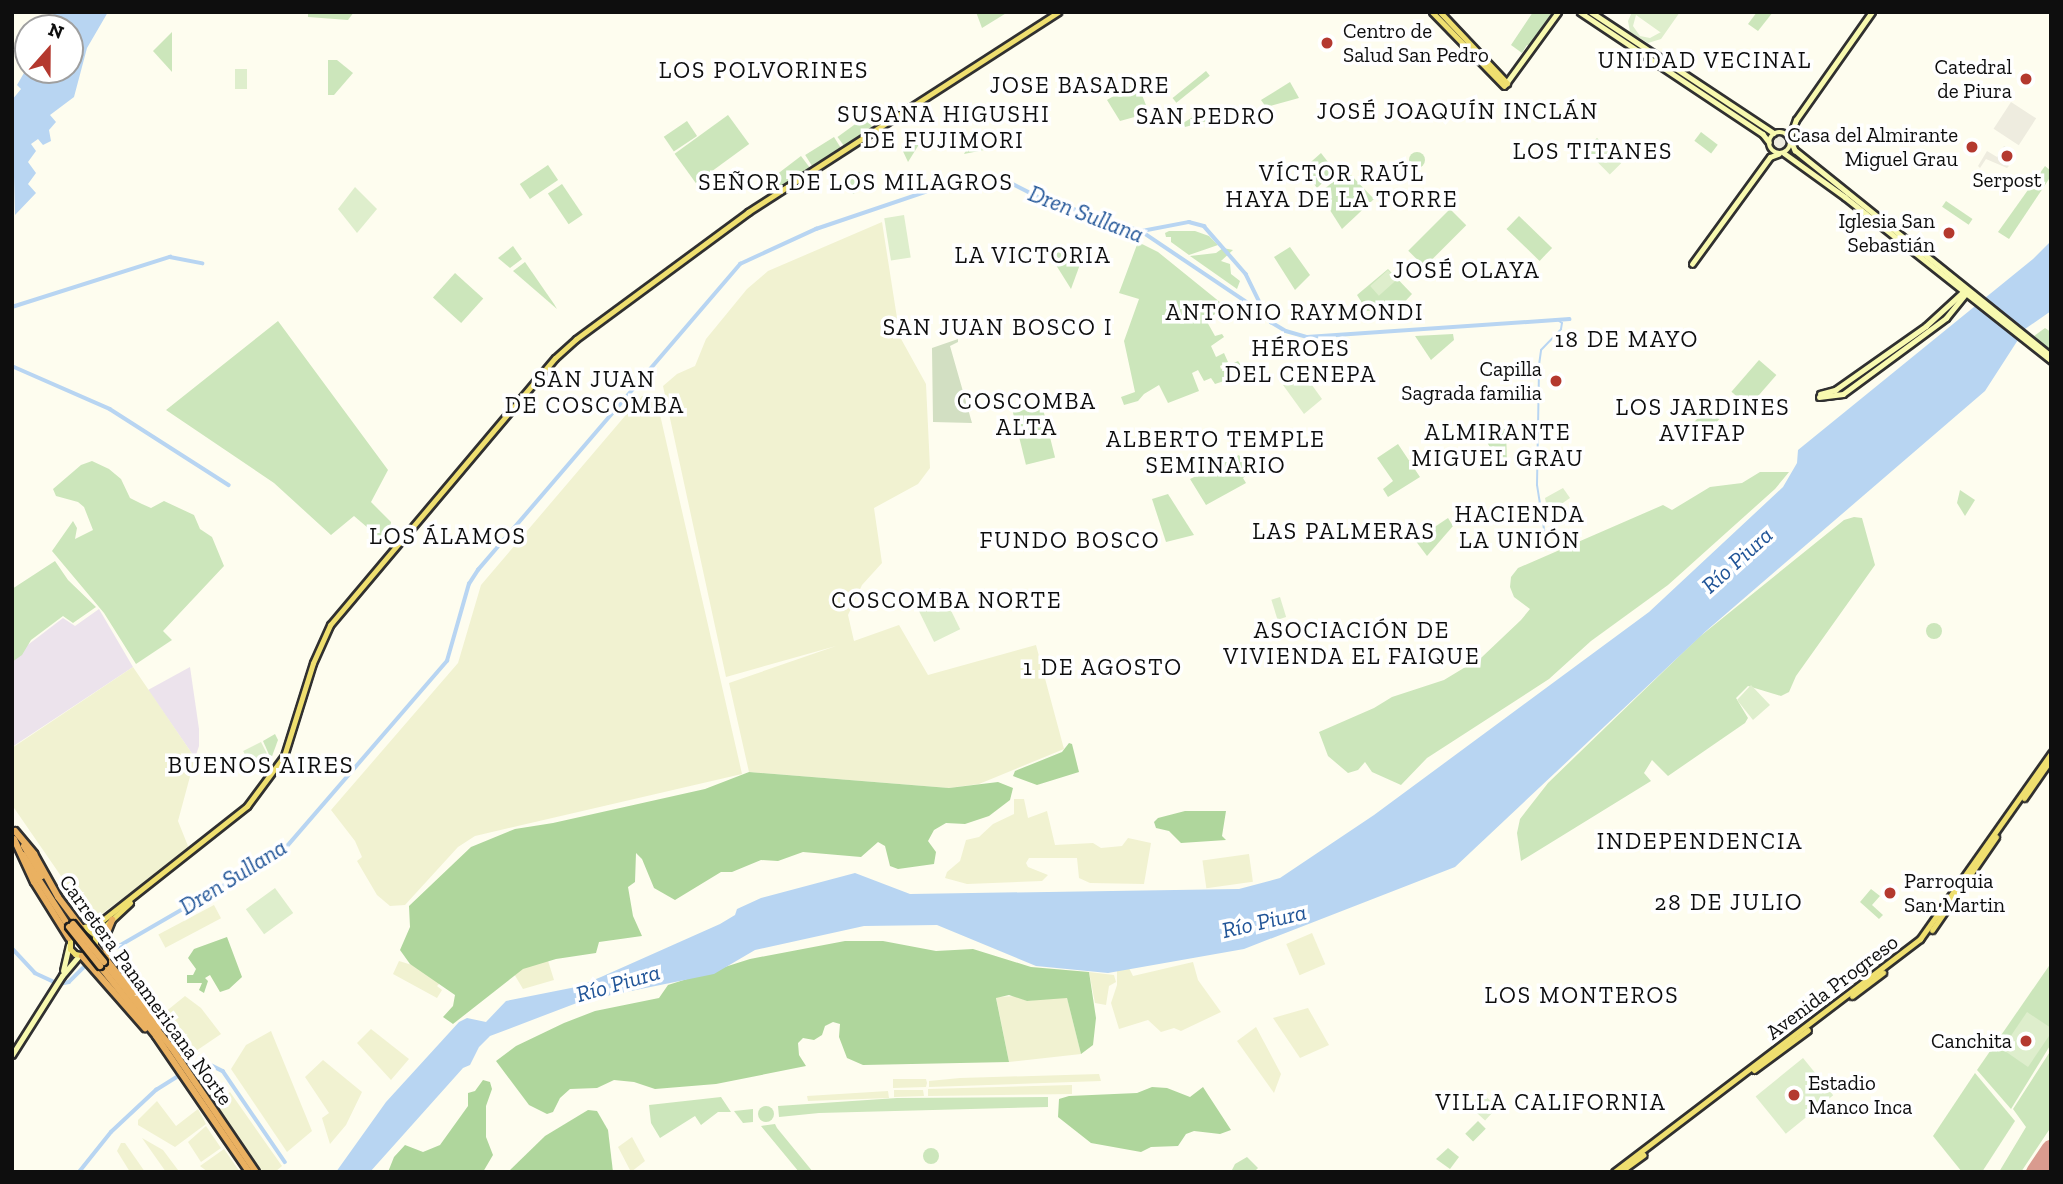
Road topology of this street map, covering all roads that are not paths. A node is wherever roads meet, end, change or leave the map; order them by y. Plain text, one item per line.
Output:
1 (1056, 12) edge
2 (1432, 12) edge
3 (1440, 12) edge
4 (1558, 12) edge
5 (1580, 12) edge
6 (1591, 12) edge
7 (1872, 12) edge
8 (1506, 85) junction
9 (1791, 128) junction
10 (1783, 132) junction
11 (1774, 133) junction
12 (1791, 140) junction
13 (1770, 145) junction
14 (1781, 153) junction
15 (1770, 157) junction
16 (1692, 264) dead end
17 (1966, 291) junction
18 (2051, 358) edge
19 (1819, 395) dead end
20 (2051, 753) edge
21 (2051, 760) edge
22 (14, 833) edge
23 (151, 884) junction
24 (112, 920) junction
25 (84, 928) junction
26 (69, 938) junction
27 (69, 946) junction
28 (103, 955) junction
29 (84, 960) junction
30 (59, 981) junction
31 (168, 1048) junction
32 (12, 1055) edge
33 (188, 1078) junction
34 (249, 1172) edge
35 (256, 1172) edge
36 (1614, 1172) edge
37 (1620, 1172) edge

1 - 23 main road
2 - 8 main road
3 - 8 main road
4 - 8 main road
5 - 13 main road
6 - 11 main road
7 - 9 main road
9 - 10 main road
9 - 12 main road
10 - 11 main road
10 - 12 main road
11 - 13 main road
12 - 14 main road
12 - 17 main road
13 - 14 main road
13 - 15 main road
14 - 15 main road
14 - 17 main road
15 - 16 main road
17 - 18 main road
17 - 19 main road
20 - 36 main road, Avenida Progreso
21 - 37 main road, Avenida Progreso
22 - 25 highway
22 - 26 highway
22 - 28 highway, Carretera Panamericana Norte, bridge
23 - 24 main road
23 - 25 main road
24 - 28 main road
24 - 28 highway
25 - 26 main road
25 - 28 main road
26 - 27 main road
27 - 29 main road
27 - 30 main road
28 - 29 main road
28 - 31 highway, Carretera Panamericana Norte
29 - 30 main road
29 - 31 highway
30 - 32 main road
31 - 33 highway, Carretera Panamericana Norte
33 - 34 highway, Carretera Panamericana Norte
33 - 35 highway, Carretera Panamericana Norte

